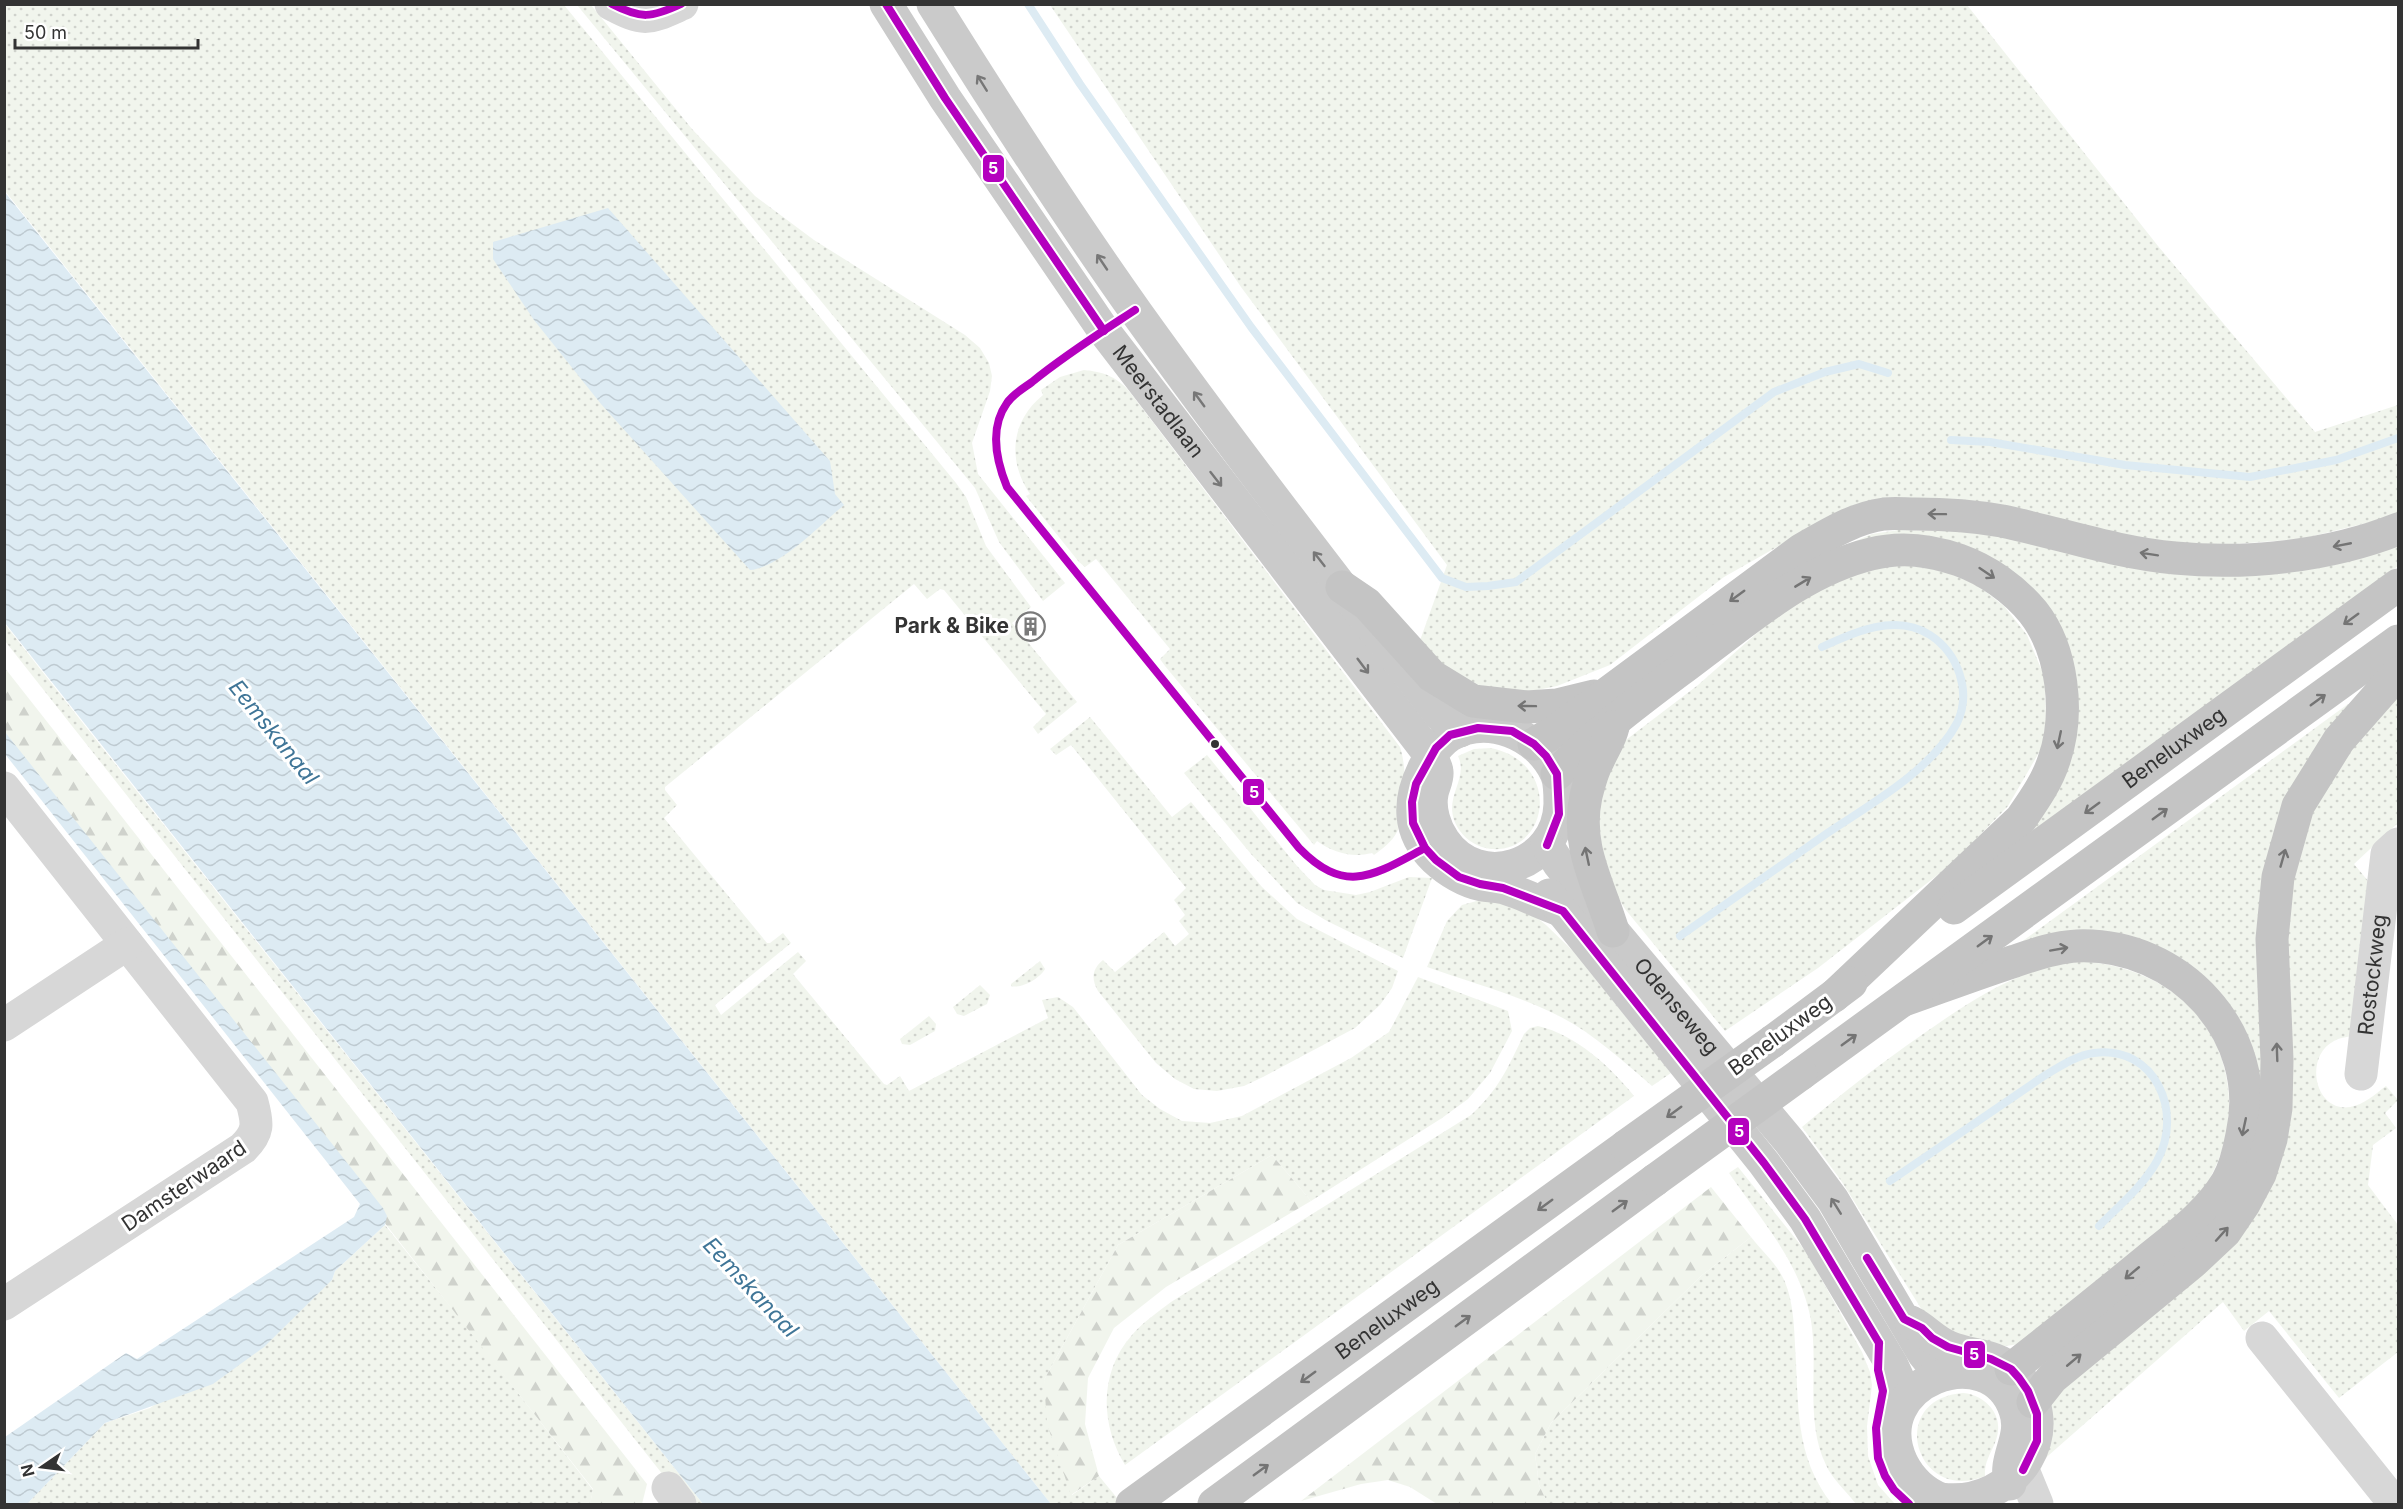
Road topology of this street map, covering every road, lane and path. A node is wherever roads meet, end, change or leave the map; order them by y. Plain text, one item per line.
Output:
1 (611, 4) edge
2 (885, 4) edge
3 (933, 4) edge
4 (680, 5) edge
5 (2398, 529) edge
6 (2398, 585) edge
7 (1342, 587) junction
8 (2398, 641) edge
9 (2398, 673) edge
10 (1610, 706) junction
11 (1460, 731) junction
12 (1534, 744) junction
13 (1430, 755) junction
14 (1557, 774) junction
15 (4, 788) edge
16 (1547, 844) junction
17 (2398, 844) edge
18 (1511, 876) junction
19 (1612, 931) junction
20 (127, 944) junction
21 (1834, 996) junction
22 (1904, 1000) junction
23 (4, 1025) edge
24 (2361, 1074) dead end
25 (4, 1304) edge
26 (2262, 1338) dead end
27 (1879, 1343) junction
28 (1957, 1363) junction
29 (2002, 1375) junction
30 (1907, 1398) junction
31 (2033, 1402) junction
32 (2005, 1493) edge
33 (1132, 1504) edge
34 (1214, 1504) edge
35 (1909, 1504) edge
36 (2037, 1504) edge
37 (2395, 1504) edge

1 - 4 street
2 -> 13 main road, Meerstadlaan
7 -> 3 main road, Meerstadlaan
5 -> 10 highway
6 -> 21 highway, Beneluxweg
10 -> 7 highway
7 - 11 main road, Meerstadlaan
22 -> 8 highway, Beneluxweg
31 -> 9 highway
10 - 12 highway
10 - 14 highway
19 -> 10 highway
10 -> 21 highway
11 - 12 main road
11 - 13 main road
12 - 14 main road
13 - 18 main road
14 - 16 main road
15 - 20 street, Damsterwaard
16 - 18 main road
16 - 19 main road, Odenseweg
17 - 24 street, Rostockweg
18 - 27 main road, Odenseweg
28 -> 19 main road, Odenseweg
20 - 23 street
20 - 25 street, Damsterwaard
21 -> 33 highway, Beneluxweg, bridge
22 -> 29 highway
34 -> 22 highway, Beneluxweg, bridge
26 - 37 street
27 - 30 main road, Odenseweg
27 - 35 main road
28 - 29 main road
28 - 30 main road
29 - 31 main road
29 - 32 main road
30 - 32 main road
31 - 32 main road
32 - 36 street

